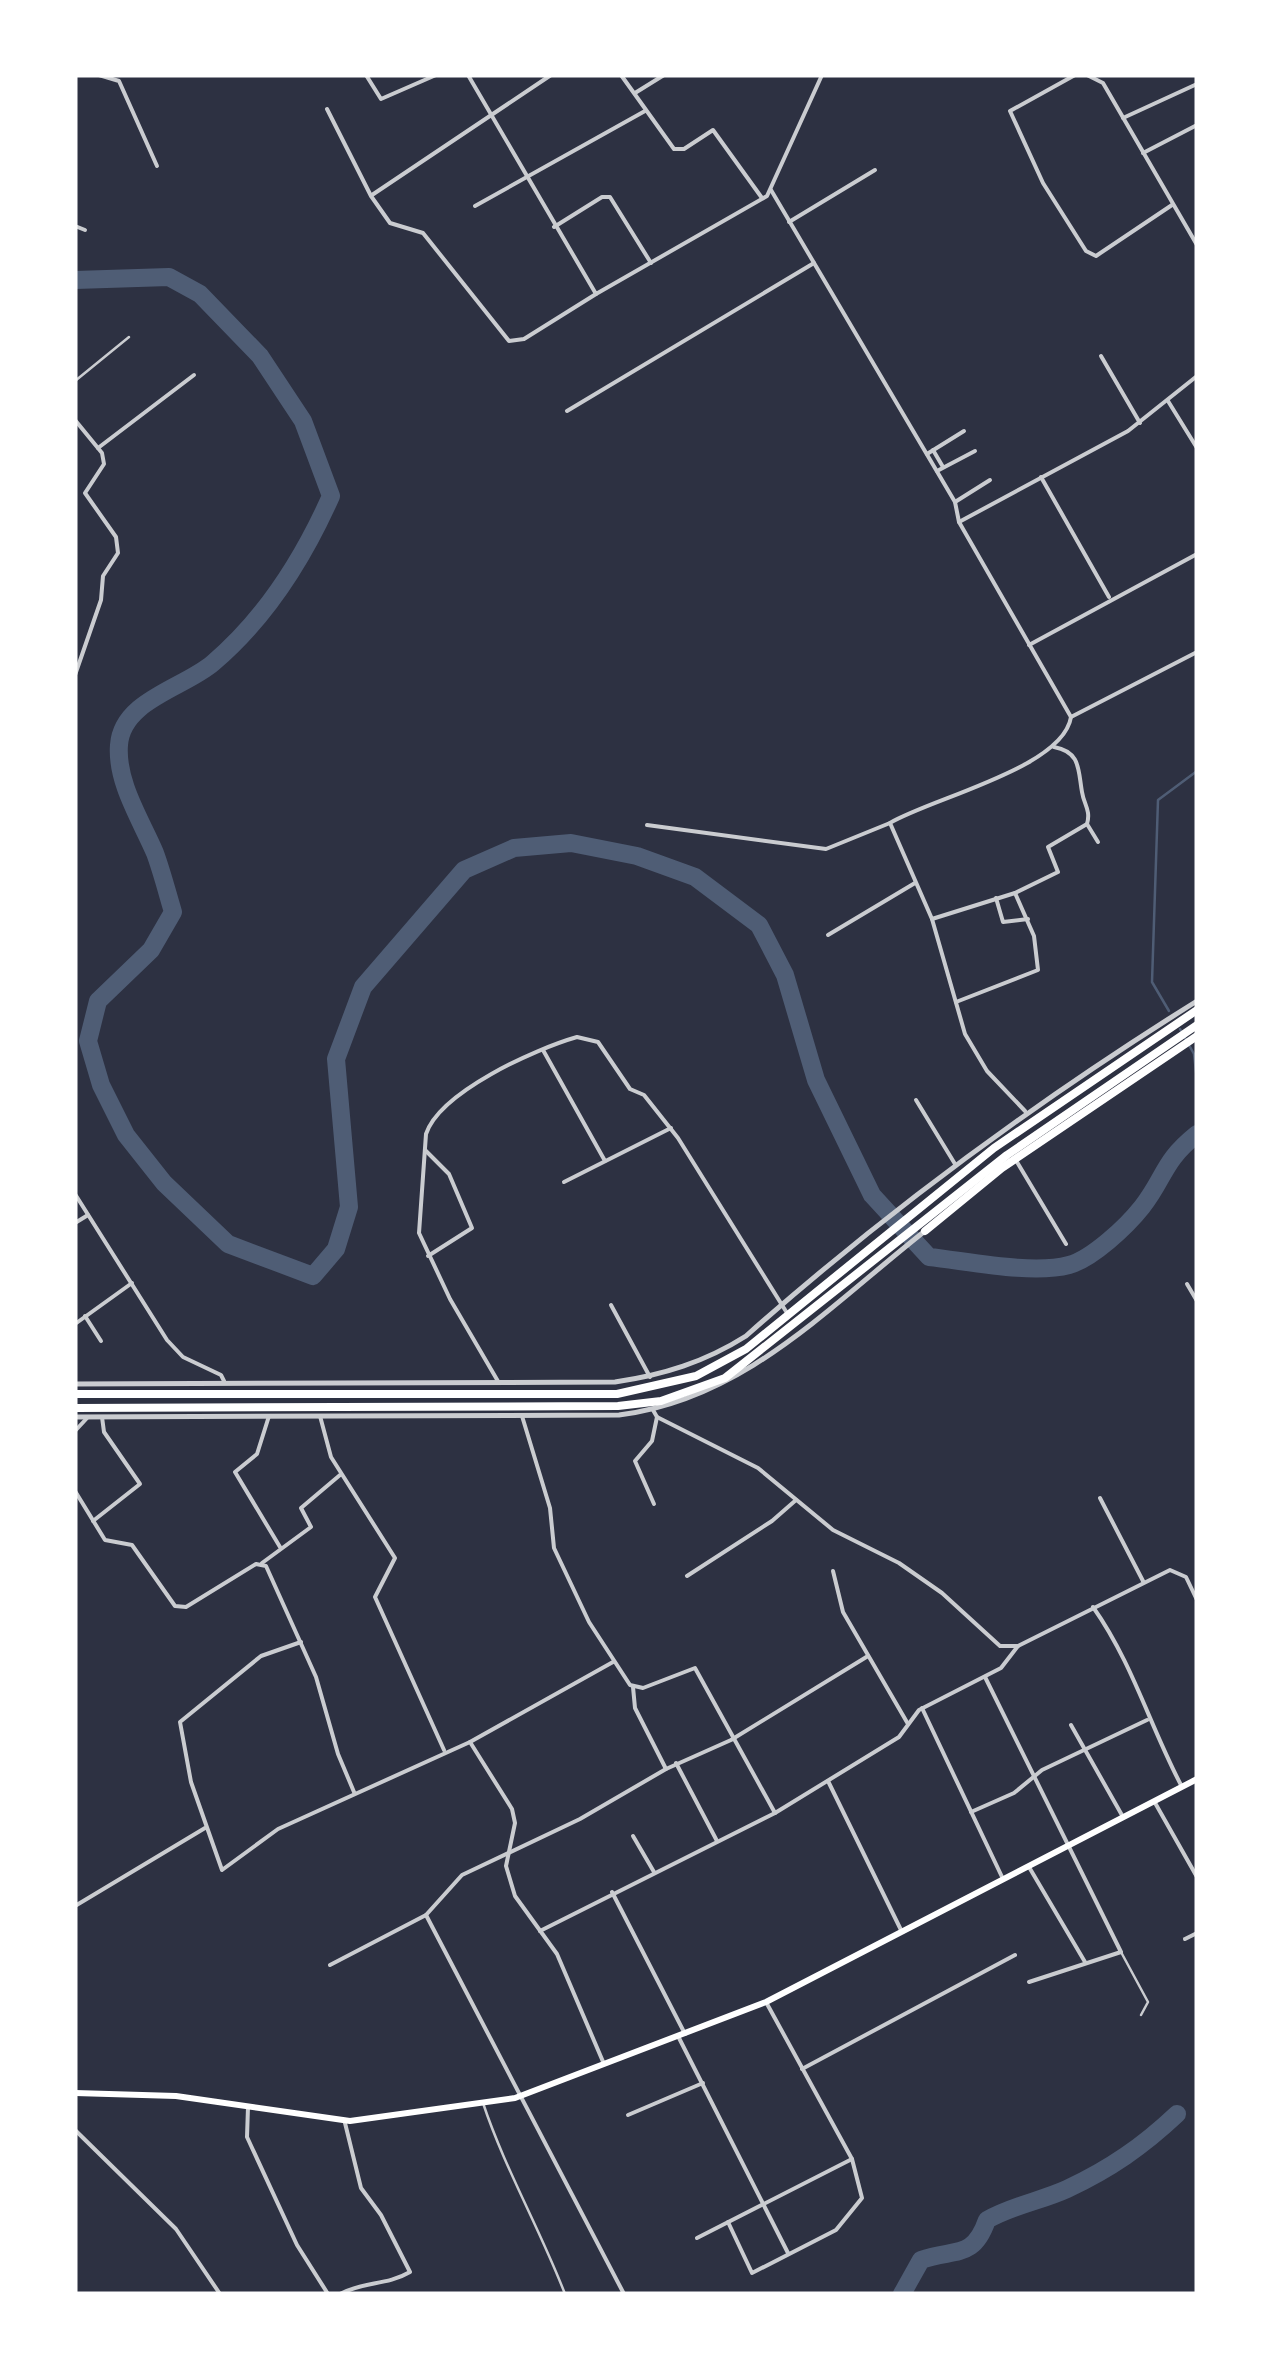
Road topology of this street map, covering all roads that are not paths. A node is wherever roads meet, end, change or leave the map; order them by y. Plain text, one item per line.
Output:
1 (100, 75) edge
2 (366, 75) edge
3 (436, 75) edge
4 (468, 75) edge
5 (551, 75) edge
6 (621, 75) edge
7 (664, 75) edge
8 (1075, 75) edge
9 (1087, 75) edge
10 (819, 77) edge
11 (1197, 84) edge
12 (635, 93) junction
13 (327, 109) dead end
14 (645, 111) junction
15 (492, 118) junction
16 (1124, 118) junction
17 (1197, 125) edge
18 (1143, 154) junction
19 (157, 166) dead end
20 (874, 170) dead end
21 (526, 179) junction
22 (771, 190) junction
23 (371, 196) junction
24 (762, 199) junction
25 (1172, 205) junction
26 (474, 206) dead end
27 (790, 222) junction
28 (75, 226) edge
29 (554, 227) junction
30 (84, 230) dead end
31 (1197, 245) edge
32 (814, 263) junction
33 (651, 264) junction
34 (596, 294) junction
35 (130, 337) dead end
36 (1100, 356) dead end
37 (194, 375) dead end
38 (1197, 376) edge
39 (75, 380) edge
40 (1166, 400) junction
41 (567, 411) dead end
42 (75, 420) edge
43 (1140, 423) junction
44 (964, 432) dead end
45 (98, 448) junction
46 (1197, 448) edge
47 (933, 450) junction
48 (975, 451) dead end
49 (927, 454) junction
50 (944, 467) junction
51 (937, 471) junction
52 (1041, 477) junction
53 (990, 480) dead end
54 (955, 502) junction
55 (958, 522) junction
56 (1197, 554) edge
57 (1109, 597) junction
58 (1029, 645) junction
59 (1197, 652) edge
60 (75, 675) edge
61 (1071, 717) junction
62 (1054, 747) junction
63 (890, 823) junction
64 (1088, 824) junction
65 (647, 826) dead end
66 (1098, 842) dead end
67 (915, 883) junction
68 (1015, 893) junction
69 (996, 897) junction
70 (932, 919) junction
71 (1028, 920) junction
72 (828, 935) dead end
73 (1197, 1001) edge
74 (956, 1002) junction
75 (1197, 1010) edge
76 (1197, 1026) edge
77 (1187, 1038) edge
78 (1134, 1045) junction
79 (544, 1050) junction
80 (1156, 1058) junction
81 (1079, 1088) junction
82 (1087, 1099) junction
83 (916, 1100) dead end
84 (1025, 1111) junction
85 (671, 1128) junction
86 (424, 1149) junction
87 (1015, 1160) junction
88 (605, 1162) junction
89 (954, 1164) junction
90 (564, 1182) dead end
91 (75, 1194) edge
92 (88, 1215) junction
93 (75, 1223) edge
94 (922, 1228) junction
95 (1066, 1244) dead end
96 (428, 1256) junction
97 (842, 1262) junction
98 (856, 1280) junction
99 (132, 1282) junction
100 (1187, 1284) dead end
101 (1197, 1301) edge
102 (612, 1305) dead end
103 (784, 1309) junction
104 (86, 1316) junction
105 (75, 1324) edge
106 (101, 1342) dead end
107 (650, 1377) junction
108 (75, 1384) edge
109 (225, 1384) junction
110 (500, 1384) junction
111 (75, 1394) edge
112 (75, 1408) edge
113 (655, 1414) junction
114 (269, 1416) junction
115 (320, 1416) junction
116 (522, 1416) junction
117 (75, 1417) edge
118 (88, 1417) junction
119 (102, 1417) junction
120 (75, 1431) edge
121 (342, 1473) junction
122 (75, 1492) edge
123 (1100, 1498) dead end
124 (796, 1500) junction
125 (654, 1504) dead end
126 (94, 1520) junction
127 (280, 1547) junction
128 (262, 1563) junction
129 (834, 1571) dead end
130 (687, 1576) dead end
131 (1144, 1581) junction
132 (1197, 1600) edge
133 (1093, 1606) junction
134 (301, 1642) junction
135 (1018, 1646) junction
136 (868, 1656) junction
137 (612, 1662) junction
138 (985, 1677) junction
139 (633, 1687) junction
140 (922, 1708) junction
141 (1147, 1720) junction
142 (908, 1724) junction
143 (1071, 1724) dead end
144 (731, 1740) junction
145 (470, 1742) junction
146 (1085, 1749) junction
147 (445, 1751) junction
148 (676, 1763) junction
149 (666, 1768) junction
150 (1034, 1776) junction
151 (1197, 1779) edge
152 (828, 1781) junction
153 (1182, 1786) junction
154 (354, 1792) junction
155 (1154, 1801) junction
156 (972, 1812) junction
157 (775, 1813) junction
158 (1123, 1817) junction
159 (205, 1828) junction
160 (632, 1836) dead end
161 (717, 1841) junction
162 (1068, 1846) junction
163 (508, 1857) junction
164 (1028, 1866) junction
165 (654, 1872) junction
166 (1197, 1877) edge
167 (1003, 1879) junction
168 (612, 1892) junction
169 (75, 1906) edge
170 (426, 1915) junction
171 (540, 1932) junction
172 (902, 1932) junction
173 (1197, 1933) edge
174 (1185, 1939) dead end
175 (1121, 1952) junction
176 (1016, 1954) dead end
177 (1085, 1962) junction
178 (330, 1965) dead end
179 (1030, 1982) dead end
180 (766, 2002) junction
181 (1141, 2015) dead end
182 (681, 2035) junction
183 (604, 2064) junction
184 (802, 2070) junction
185 (703, 2083) junction
186 (75, 2092) edge
187 (523, 2095) junction
188 (483, 2103) junction
189 (248, 2107) junction
190 (628, 2116) dead end
191 (345, 2121) junction
192 (75, 2130) edge
193 (852, 2160) junction
194 (766, 2203) junction
195 (728, 2222) junction
196 (697, 2238) dead end
197 (788, 2253) junction
198 (220, 2294) edge
199 (328, 2294) edge
200 (340, 2294) edge
201 (565, 2294) edge
202 (624, 2294) edge

1 - 19 street
2 - 3 street
4 - 15 street
5 - 15 street
6 - 12 street
7 - 12 street
8 - 25 street
9 - 16 street
10 - 22 street
11 - 16 street
12 - 14 street
13 - 23 street
14 - 21 street
14 - 24 street
15 - 21 street
15 - 23 street
16 - 18 street
17 - 18 street
18 - 25 street
20 - 27 street
21 - 26 street
21 - 29 street
22 - 24 street
22 - 27 street
23 - 34 street
24 - 33 street
25 - 31 street
27 - 32 street
28 - 30 street
29 - 33 street
29 - 34 street
32 - 41 street
32 - 49 street
33 - 34 street
35 - 39 lane
36 - 43 street
37 - 45 street
38 - 40 street
40 - 43 street
40 - 46 street
42 - 45 street
43 - 52 street
44 - 47 street
45 - 60 street
47 - 49 street
47 - 50 street
48 - 50 street
49 - 51 street
50 - 51 street
51 - 54 street
52 - 55 street
52 - 57 street
53 - 54 street
54 - 55 street
55 - 58 street
56 - 57 street
57 - 58 street
58 - 61 street
59 - 61 street
61 - 62 street
62 - 63 street
62 - 64 street
63 - 65 street
63 - 67 street
64 - 66 street
64 - 68 street
67 - 70 street
67 - 72 street
68 - 69 street
68 - 71 street
69 - 70 street
69 - 71 street
70 - 74 street
71 - 74 street
73 - 78 street
74 - 84 street
75 - 78 highway
76 - 77 highway
77 - 80 highway
78 - 81 highway
78 - 84 street
79 - 85 street
79 - 86 street
79 - 88 street
80 - 82 highway
80 - 87 highway
81 - 82 highway
81 - 97 highway
82 - 94 highway
83 - 89 street
84 - 89 street
85 - 88 street
85 - 103 street
86 - 96 street
86 - 96 street
87 - 94 highway
87 - 95 street
88 - 90 street
89 - 97 street
91 - 92 street
92 - 93 street
92 - 99 street
94 - 98 highway
96 - 110 street
97 - 103 highway
98 - 112 highway
98 - 113 street
99 - 104 street
99 - 109 street
100 - 101 street
102 - 107 street
103 - 107 street
103 - 111 highway
104 - 105 street
104 - 106 street
107 - 110 street
108 - 109 street
109 - 110 street
113 - 116 street
113 - 124 street
113 - 125 street
114 - 115 street
114 - 119 street
114 - 127 street
115 - 116 street
115 - 121 street
116 - 137 street
117 - 118 street
118 - 119 street
118 - 120 street
119 - 126 street
121 - 127 street
121 - 147 street
122 - 126 street
123 - 131 street
124 - 130 street
124 - 135 street
126 - 128 street
127 - 128 street
128 - 134 street
129 - 136 street
131 - 132 street
131 - 133 street
133 - 135 street
133 - 141 street
134 - 154 street
134 - 159 street
135 - 138 street
136 - 142 street
136 - 144 street
137 - 139 street
137 - 145 street
138 - 140 street
138 - 150 street
139 - 144 street
139 - 149 street
140 - 142 street
140 - 156 street
141 - 146 street
141 - 153 street
142 - 152 street
143 - 146 street
144 - 148 street
144 - 157 street
145 - 147 street
145 - 163 street
146 - 150 street
146 - 158 street
147 - 154 street
148 - 149 street
148 - 161 street
149 - 163 street
150 - 156 street
150 - 162 street
151 - 153 main road
152 - 157 street
152 - 172 street
153 - 155 main road
154 - 159 street
155 - 158 main road
155 - 166 street
156 - 167 street
157 - 161 street
158 - 162 main road
159 - 169 street
160 - 165 street
161 - 165 street
162 - 164 main road
162 - 175 street
163 - 170 street
163 - 171 street
164 - 167 main road
164 - 177 street
165 - 168 street
167 - 172 main road
168 - 171 street
168 - 182 street
170 - 178 street
170 - 187 street
171 - 183 street
172 - 180 main road
173 - 174 street
175 - 177 street
175 - 181 lane
176 - 184 street
177 - 179 street
180 - 182 main road
180 - 184 street
182 - 183 main road
182 - 185 street
183 - 187 main road
184 - 193 street
185 - 190 street
185 - 194 street
186 - 189 main road
187 - 188 main road
187 - 202 street
188 - 191 main road
188 - 201 lane
189 - 191 main road
189 - 199 street
191 - 200 street
192 - 198 street
193 - 194 street
193 - 197 street
194 - 195 street
194 - 197 street
195 - 196 street
195 - 197 street

